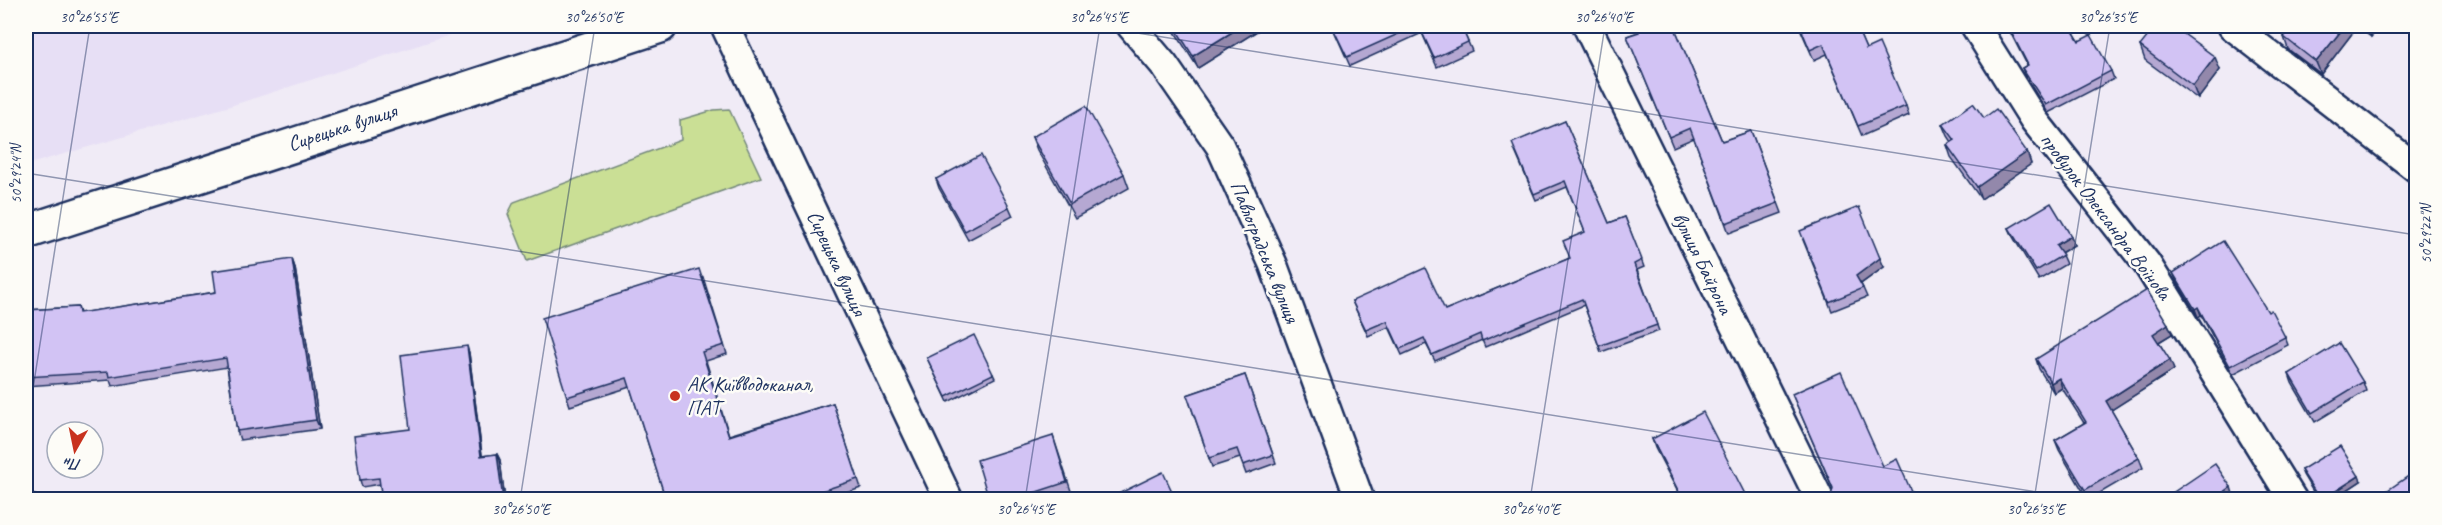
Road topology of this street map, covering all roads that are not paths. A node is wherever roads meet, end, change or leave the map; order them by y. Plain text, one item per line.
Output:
1 (660, 26) edge
2 (725, 26) edge
3 (1131, 26) edge
4 (1587, 26) edge
5 (1975, 26) edge
6 (2232, 26) edge
7 (2416, 168) edge
8 (26, 232) edge
9 (949, 500) edge
10 (1360, 500) edge
11 (1820, 500) edge
12 (2293, 500) edge

1 - 8 main road, Сирецька вулиця
2 - 9 street, Сирецька вулиця
3 - 10 street, Павлоградська вулиця
4 - 11 street, вулиця Байрона
5 - 12 street, провулок Олександра Воїнова
6 - 7 street

